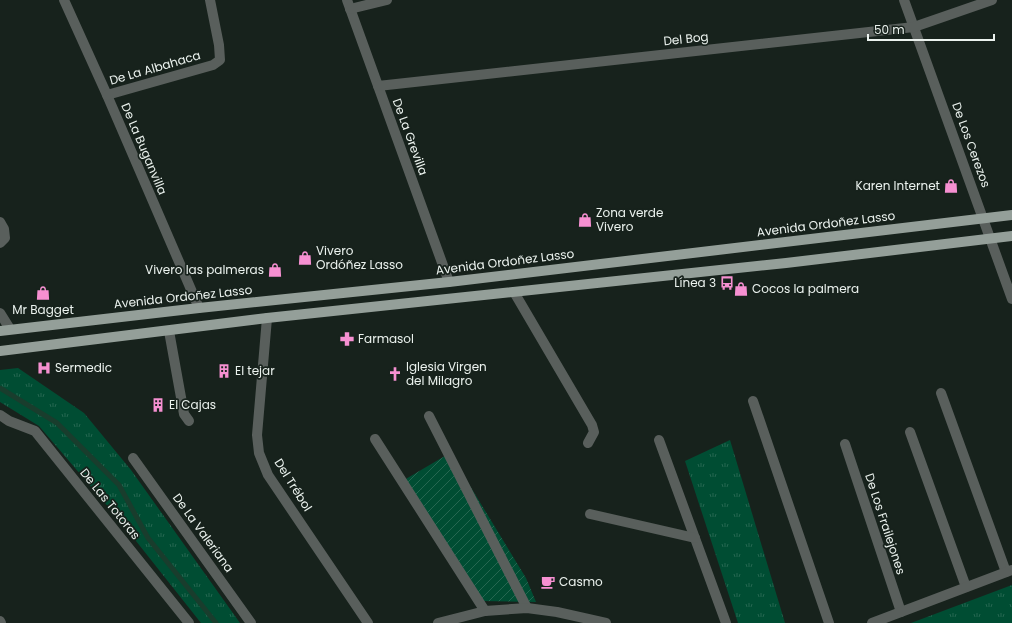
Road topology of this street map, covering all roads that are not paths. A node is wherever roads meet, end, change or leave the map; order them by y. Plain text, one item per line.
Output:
1 (64, 0) edge
2 (210, 0) edge
3 (387, 0) edge
4 (904, 0) edge
5 (992, 0) edge
6 (348, 4) edge
7 (914, 26) junction
8 (378, 86) junction
9 (107, 95) junction
10 (1012, 215) edge
11 (983, 218) junction
12 (0, 222) edge
13 (1012, 236) edge
14 (990, 239) junction
15 (0, 243) edge
16 (449, 282) junction
17 (514, 292) junction
18 (1012, 299) edge
19 (199, 308) junction
20 (0, 313) edge
21 (267, 318) junction
22 (5, 330) edge
23 (169, 331) junction
24 (0, 352) edge
25 (941, 393) dead end
26 (753, 401) dead end
27 (0, 416) edge
28 (429, 416) dead end
29 (189, 421) dead end
30 (910, 432) dead end
31 (376, 439) dead end
32 (659, 440) dead end
33 (588, 443) dead end
34 (845, 444) dead end
35 (133, 458) dead end
36 (590, 514) dead end
37 (695, 538) junction
38 (1009, 571) edge
39 (966, 587) junction
40 (527, 608) junction
41 (485, 611) junction
42 (900, 612) junction
43 (189, 623) edge
44 (251, 623) edge
45 (368, 623) edge
46 (438, 623) edge
47 (606, 623) edge
48 (726, 623) edge
49 (829, 623) edge
50 (872, 623) edge

1 - 9 street, De La Buganvilla
2 - 9 street, De La Albahaca
3 - 6 street
4 - 7 street, De Los Cerezos
5 - 7 street, Del Bog
6 - 8 street, De La Grevilla
7 - 8 street, Del Bog
7 - 11 street, De Los Cerezos
8 - 16 street, De La Grevilla
9 - 19 street, De La Buganvilla
10 - 11 main road, Avenida Ordoñez Lasso
11 - 14 street, De Los Cerezos
11 - 16 main road, Avenida Ordoñez Lasso
12 - 15 street
13 - 14 main road
14 - 17 main road
14 - 18 street, De Los Cerezos
16 - 19 main road, Avenida Ordoñez Lasso
17 - 21 main road
17 - 33 street
19 - 22 main road, Avenida Ordoñez Lasso
20 - 22 street
21 - 23 main road
21 - 45 street, Del Trébol
23 - 24 main road
23 - 29 street
25 - 38 street
26 - 49 street
27 - 43 street, De Las Totoras
28 - 40 street
30 - 39 street
31 - 41 street
32 - 37 street
34 - 42 street, De Los Frailejones
35 - 44 street, De La Valeriana
36 - 37 street
37 - 48 street
38 - 39 street
39 - 42 street
40 - 41 street
40 - 47 street
41 - 46 street
42 - 50 street

